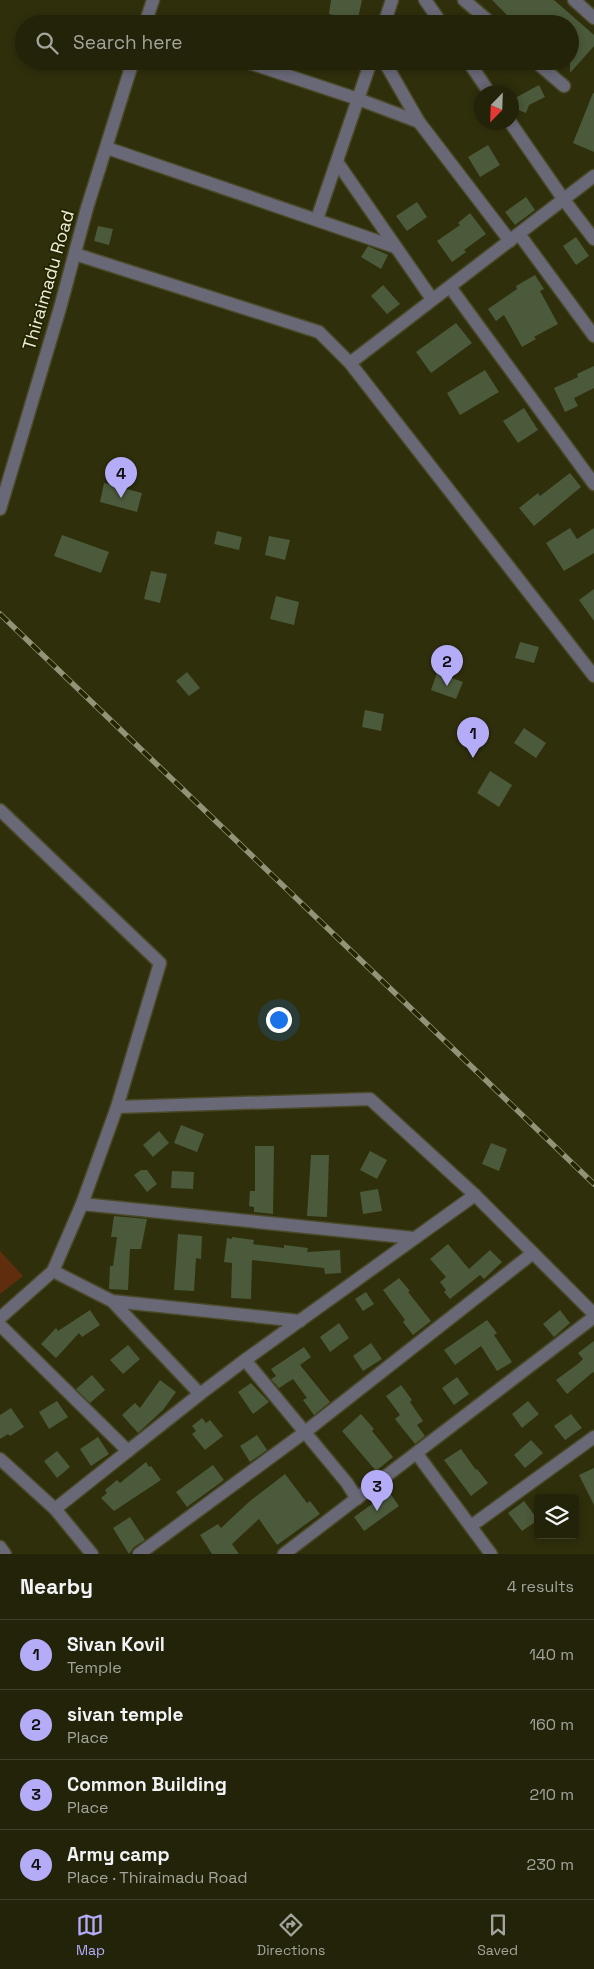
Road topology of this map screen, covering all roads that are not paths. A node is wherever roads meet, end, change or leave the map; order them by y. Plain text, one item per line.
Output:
1 (153, 0) edge
2 (392, 0) edge
3 (425, 0) edge
4 (464, 0) edge
5 (574, 0) edge
6 (148, 15) edge
7 (387, 15) edge
8 (436, 15) edge
9 (482, 15) edge
10 (594, 18) edge
11 (130, 70) edge
12 (271, 70) edge
13 (368, 70) edge
14 (389, 70) edge
15 (474, 70) edge
16 (545, 70) edge
17 (484, 85) edge
18 (564, 86) dead end
19 (358, 99) junction
20 (419, 122) junction
21 (516, 130) edge
22 (107, 148) junction
23 (337, 162) junction
24 (594, 176) edge
25 (564, 200) junction
26 (317, 219) junction
27 (514, 238) junction
28 (594, 239) edge
29 (395, 248) junction
30 (74, 254) junction
31 (450, 287) junction
32 (432, 300) junction
33 (594, 336) edge
34 (350, 363) junction
35 (594, 484) edge
36 (0, 509) edge
37 (594, 676) edge
38 (0, 810) edge
39 (117, 1107) junction
40 (475, 1195) junction
41 (82, 1204) junction
42 (414, 1238) junction
43 (533, 1253) junction
44 (53, 1271) junction
45 (112, 1301) junction
46 (594, 1315) edge
47 (0, 1318) edge
48 (300, 1320) junction
49 (0, 1325) edge
50 (245, 1360) junction
51 (200, 1394) junction
52 (305, 1432) junction
53 (594, 1437) edge
54 (128, 1451) junction
55 (417, 1454) junction
56 (0, 1459) edge
57 (357, 1499) junction
58 (55, 1510) junction
59 (471, 1526) junction
60 (0, 1547) edge
61 (5, 1554) edge
62 (92, 1554) edge
63 (138, 1554) edge
64 (284, 1554) edge
65 (491, 1554) edge

1 - 6 street
2 - 7 street
3 - 8 street
4 - 9 street
5 - 10 street
11 - 22 street, Thiraimadu Road
12 - 19 street
13 - 19 street
14 - 20 street
15 - 17 street
16 - 18 street
19 - 20 street
19 - 23 street
20 - 27 street
21 - 25 street
22 - 26 street
22 - 30 street, Thiraimadu Road
23 - 26 street
23 - 29 street
24 - 25 street
25 - 27 street
25 - 28 street
26 - 29 street
27 - 31 street
27 - 33 street
29 - 32 street
30 - 34 street
30 - 36 street, Thiraimadu Road
31 - 32 street
31 - 35 street
32 - 34 street
34 - 37 street
38 - 39 street
39 - 40 street
39 - 41 street
40 - 42 street
40 - 43 street
41 - 42 street
41 - 44 street
42 - 48 street
43 - 46 street
43 - 52 street
44 - 45 street
44 - 47 street
45 - 48 street
45 - 51 street
46 - 55 street
48 - 50 street
49 - 54 street
50 - 51 street
50 - 52 street
51 - 54 street
52 - 57 street
52 - 63 street
53 - 59 street
54 - 58 street
55 - 57 street
55 - 59 street
56 - 58 street
57 - 64 street
58 - 62 street
59 - 65 street
60 - 61 street

